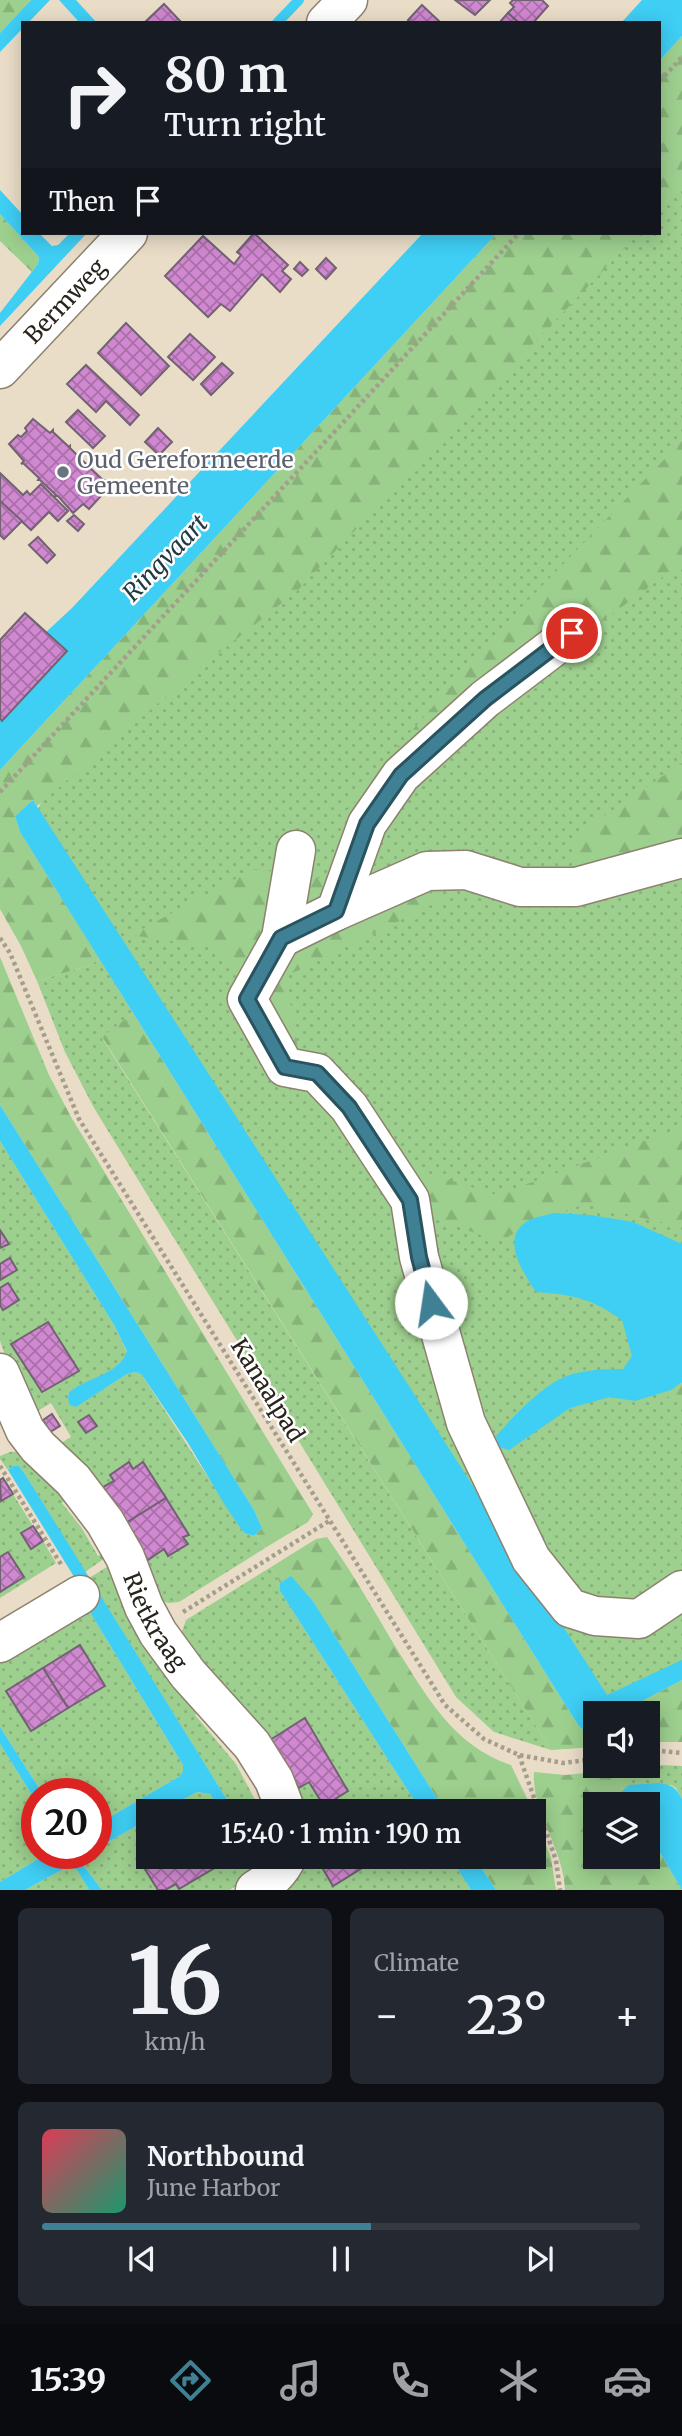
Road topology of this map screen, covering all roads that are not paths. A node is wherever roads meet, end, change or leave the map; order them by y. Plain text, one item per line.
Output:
1 (348, 0) edge
2 (328, 21) edge
3 (126, 235) edge
4 (0, 369) edge
5 (572, 633) dead end
6 (296, 850) dead end
7 (682, 858) edge
8 (336, 911) junction
9 (281, 938) junction
10 (0, 1373) edge
11 (13, 1437) edge
12 (73, 1585) road end
13 (682, 1590) edge
14 (0, 1643) edge
15 (281, 1799) edge
16 (281, 1869) edge
17 (255, 1890) edge

1 - 2 street
3 - 4 street, Bermweg
5 - 8 street
6 - 9 street
7 - 8 street
8 - 9 street
9 - 13 street
10 - 11 street, Rietkraag
11 - 15 street, Rietkraag
12 - 14 street
16 - 17 street

